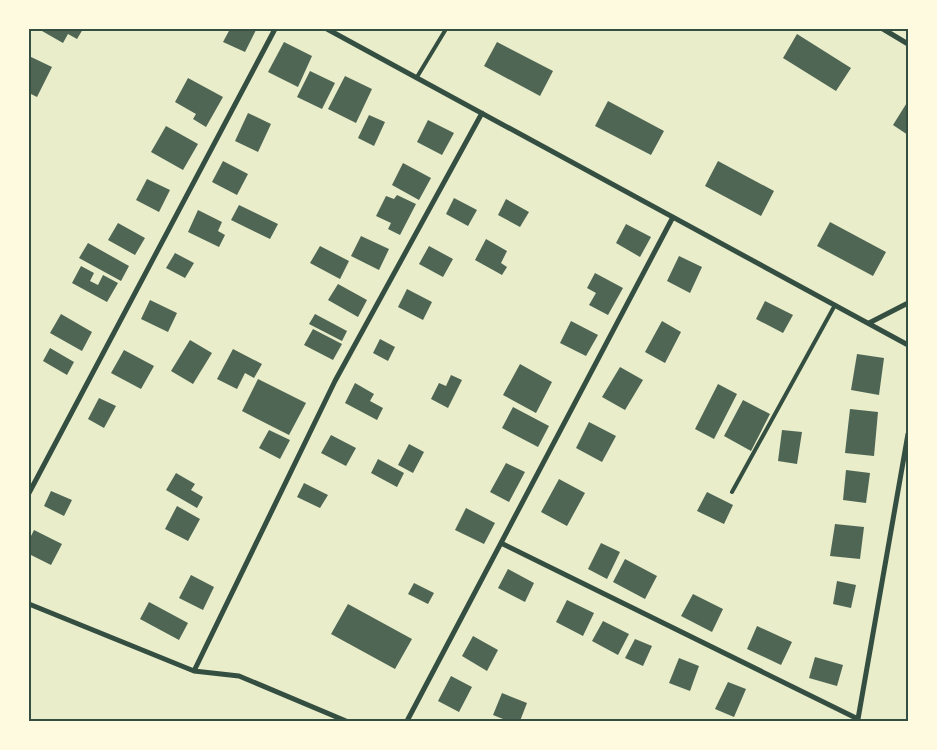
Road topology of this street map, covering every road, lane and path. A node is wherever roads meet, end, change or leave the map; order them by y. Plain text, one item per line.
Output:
1 (275, 29) edge
2 (327, 29) edge
3 (446, 29) edge
4 (883, 29) edge
5 (908, 44) edge
6 (417, 77) junction
7 (482, 113) junction
8 (673, 217) junction
9 (908, 303) edge
10 (835, 305) junction
11 (869, 324) junction
12 (908, 344) edge
13 (908, 434) edge
14 (732, 492) dead end
15 (29, 493) edge
16 (501, 543) junction
17 (29, 604) edge
18 (194, 671) junction
19 (858, 720) edge
20 (346, 721) edge
21 (406, 721) edge

1 - 15 street
2 - 6 street
3 - 6 lane
4 - 5 street
6 - 7 street
7 - 8 street
7 - 18 street
8 - 10 street
8 - 16 street
9 - 11 street
10 - 11 street
10 - 14 lane
11 - 12 street
13 - 19 street
16 - 19 street
16 - 21 street
17 - 18 street
18 - 20 street

